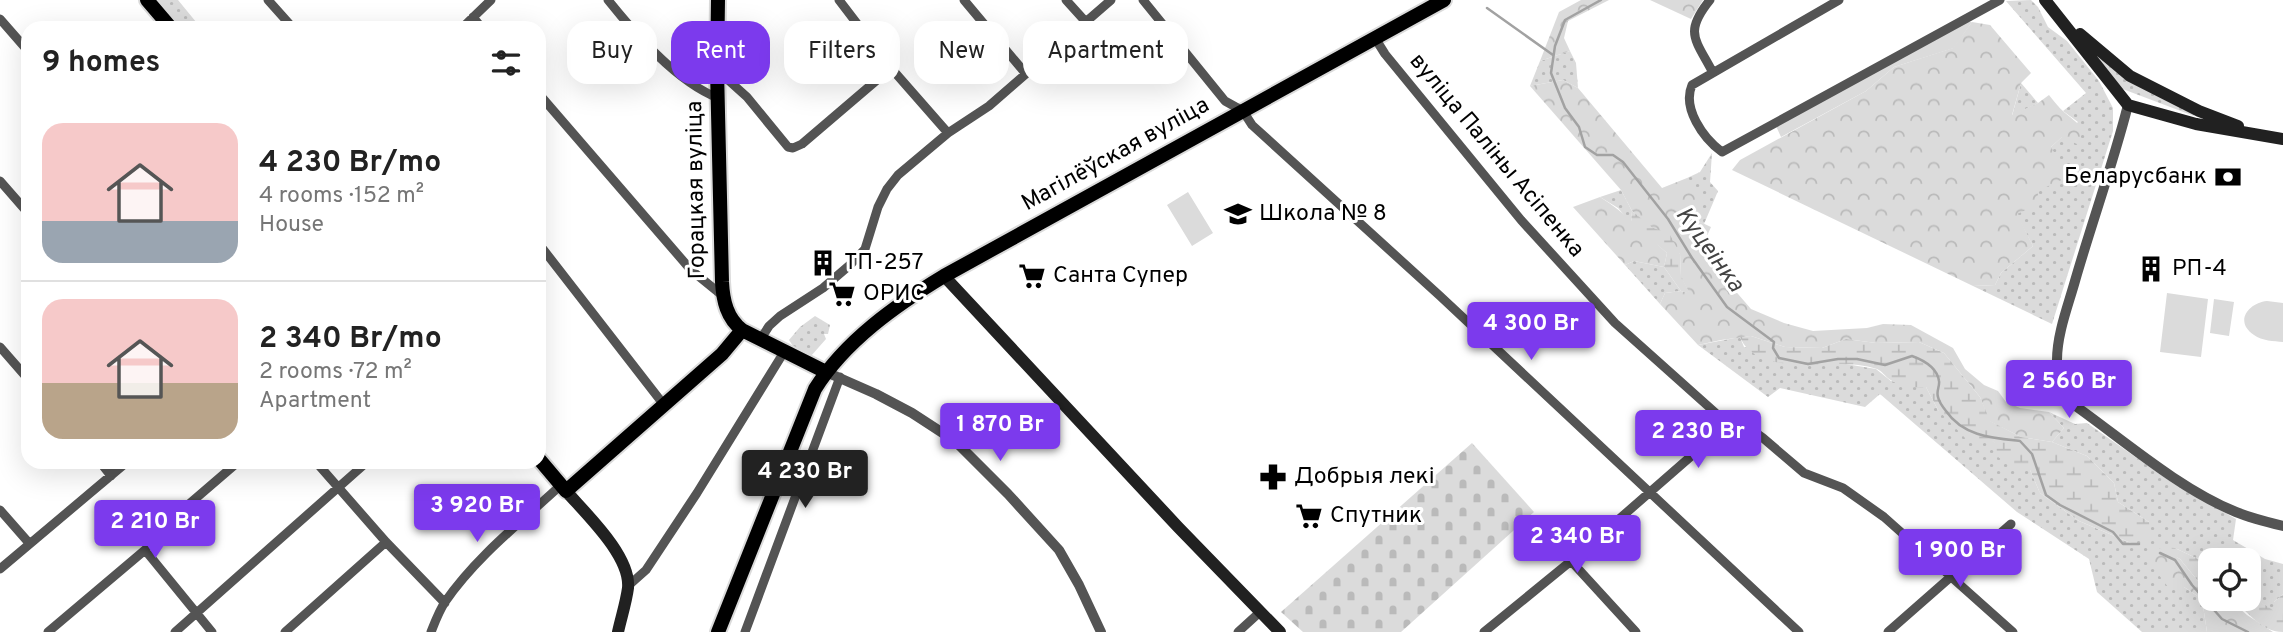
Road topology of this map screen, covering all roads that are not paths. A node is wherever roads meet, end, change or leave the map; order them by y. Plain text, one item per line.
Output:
1 (147, 0) edge
2 (268, 0) edge
3 (491, 0) edge
4 (608, 0) edge
5 (718, 0) edge
6 (839, 0) edge
7 (964, 0) edge
8 (1066, 0) edge
9 (1111, 0) edge
10 (1143, 0) edge
11 (1444, 0) edge
12 (1710, 0) edge
13 (1839, 0) edge
14 (2000, 0) edge
15 (2049, 5) edge
16 (473, 17) junction
17 (0, 19) edge
18 (165, 21) edge
19 (287, 21) edge
20 (469, 21) edge
21 (476, 21) edge
22 (718, 21) edge
23 (855, 21) edge
24 (1084, 21) edge
25 (1086, 21) edge
26 (1375, 38) junction
27 (21, 43) edge
28 (1023, 70) edge
29 (1712, 71) junction
30 (1023, 77) edge
31 (900, 78) edge
32 (717, 84) edge
33 (733, 84) edge
34 (872, 84) edge
35 (718, 99) junction
36 (546, 102) edge
37 (2128, 105) junction
38 (1243, 111) junction
39 (948, 133) junction
40 (2264, 136) junction
41 (2283, 139) edge
42 (0, 181) edge
43 (21, 205) edge
44 (546, 253) edge
45 (944, 276) junction
46 (723, 296) junction
47 (742, 330) junction
48 (760, 340) junction
49 (0, 347) edge
50 (784, 352) junction
51 (21, 371) edge
52 (833, 374) junction
53 (664, 405) junction
54 (1728, 424) junction
55 (546, 467) edge
56 (106, 469) edge
57 (119, 469) edge
58 (230, 469) edge
59 (322, 469) edge
60 (359, 469) edge
61 (111, 476) junction
62 (338, 486) junction
63 (563, 488) junction
64 (1649, 493) junction
65 (0, 510) edge
66 (2011, 524) dead end
67 (2283, 526) edge
68 (386, 542) junction
69 (29, 543) junction
70 (145, 550) junction
71 (1572, 561) junction
72 (0, 569) edge
73 (1951, 577) junction
74 (628, 586) junction
75 (445, 603) junction
76 (1260, 612) junction
77 (196, 613) junction
78 (48, 632) edge
79 (174, 632) edge
80 (212, 632) edge
81 (285, 632) edge
82 (431, 632) edge
83 (618, 632) edge
84 (718, 632) edge
85 (745, 632) edge
86 (1101, 632) edge
87 (1238, 632) edge
88 (1280, 632) edge
89 (1484, 632) edge
90 (1636, 632) edge
91 (1799, 632) edge
92 (1888, 632) edge
93 (2013, 632) edge

1 - 18 main road
2 - 19 street
3 - 16 street
4 - 35 street
5 - 22 main road, Горацкая вуліца
6 - 23 street
7 - 28 street
8 - 24 street
9 - 25 street
10 - 38 street
11 - 26 main road, Магілёўская вуліца
12 - 29 street
13 - 29 street
14 - 29 street
15 - 37 main road
15 - 40 main road
16 - 20 street
16 - 21 street
17 - 27 street
26 - 38 main road, Магілёўская вуліца
26 - 54 street, вуліца Паліны Асіпенка
30 - 39 street
31 - 39 street
32 - 35 main road, Горацкая вуліца
33 - 34 street
35 - 46 main road, Горацкая вуліца
36 - 46 street
37 - 40 main road
37 - 67 street
38 - 45 main road, Магілёўская вуліца
38 - 64 street
39 - 48 street
40 - 41 main road
42 - 43 street
44 - 53 street
45 - 52 main road, Магілёўская вуліца
45 - 76 main road
46 - 47 main road, Горацкая вуліца
47 - 48 main road
47 - 53 main road
48 - 50 main road
49 - 51 street
50 - 52 main road
50 - 74 street
52 - 84 main road, Магілёўская вуліца
52 - 85 street
52 - 86 street
53 - 63 main road
54 - 64 street
54 - 73 street, вуліца Паліны Асіпенка
55 - 63 main road
56 - 61 street
57 - 61 street
58 - 70 street
59 - 62 street
60 - 62 street
61 - 69 street
62 - 68 street
62 - 77 street
63 - 74 main road
63 - 75 street
64 - 71 street
64 - 91 street
65 - 69 street
66 - 73 street
68 - 75 street
68 - 81 street
69 - 72 street
70 - 77 street
70 - 78 street
71 - 89 street
71 - 90 street
73 - 92 street
73 - 93 street, вуліца Паліны Асіпенка
74 - 83 main road
75 - 82 street
76 - 87 street
76 - 88 main road
77 - 79 street
77 - 80 street

